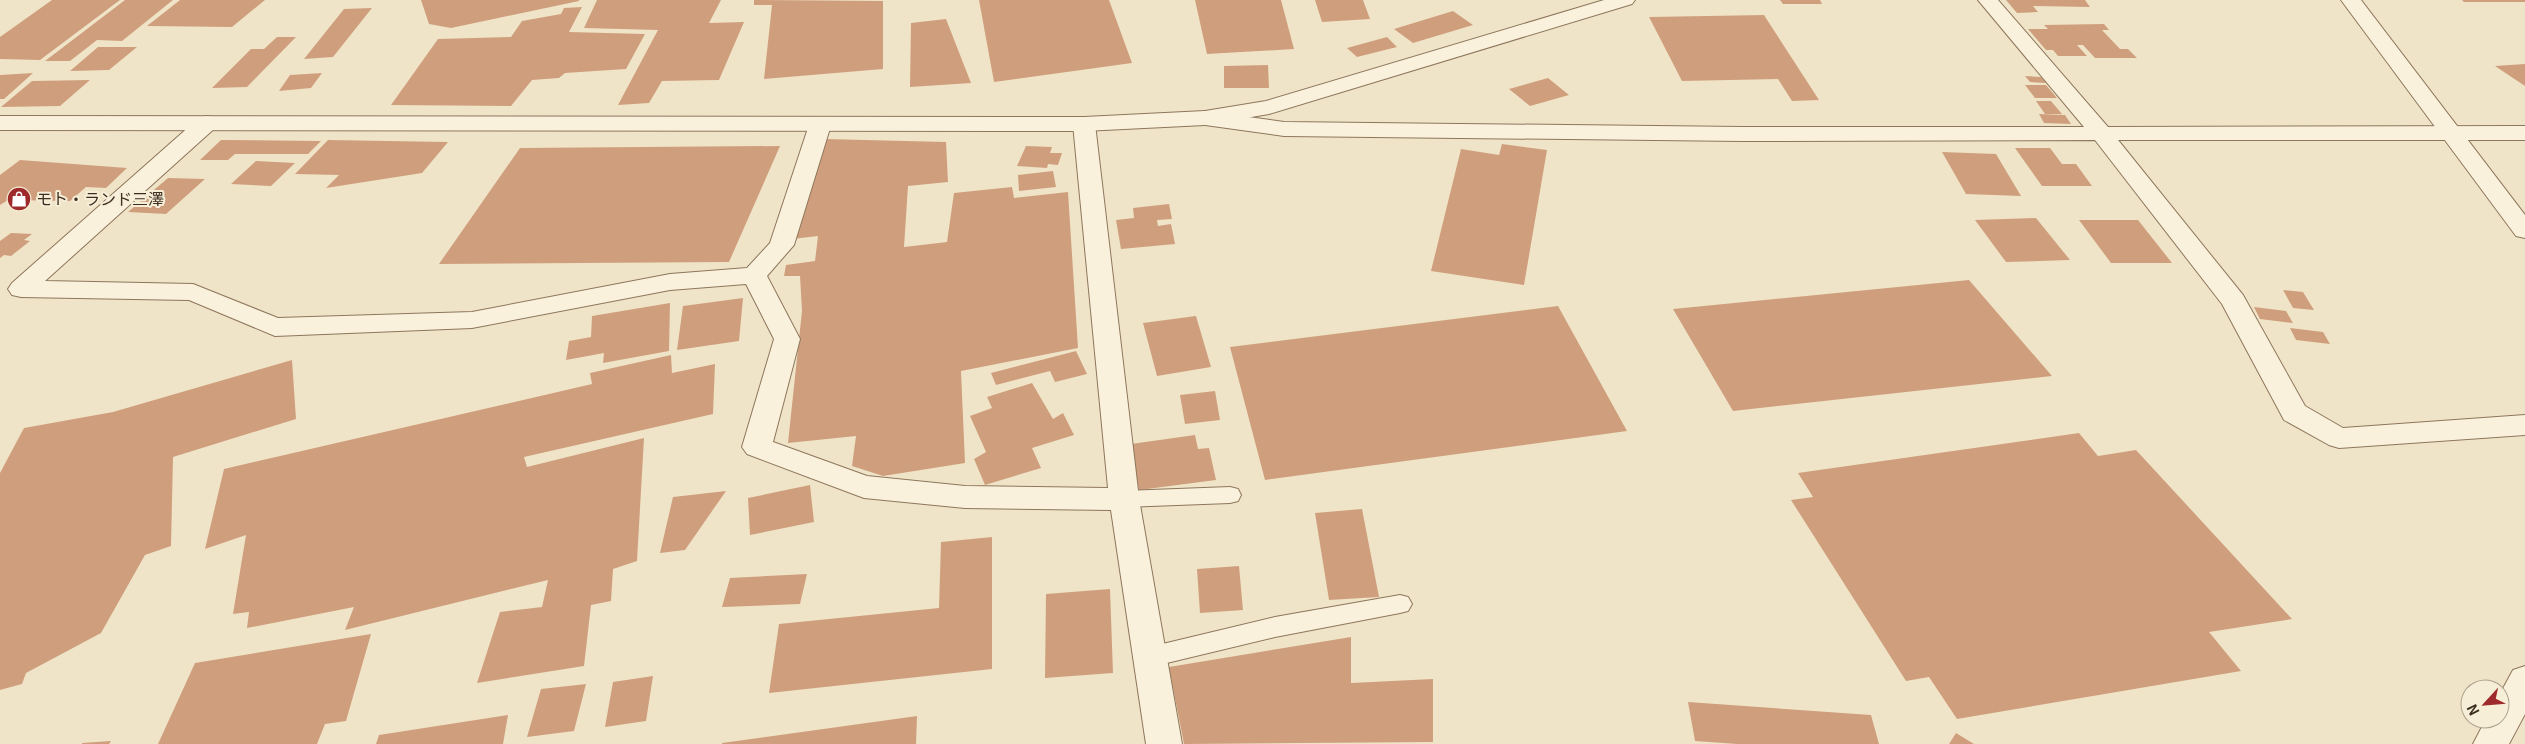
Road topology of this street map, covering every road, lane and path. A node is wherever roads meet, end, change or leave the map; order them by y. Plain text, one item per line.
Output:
1 (1625, 0) edge
2 (1988, 0) edge
3 (2351, 0) edge
4 (1205, 118) junction
5 (207, 122) junction
6 (0, 123) edge
7 (1084, 124) junction
8 (820, 125) junction
9 (2453, 132) junction
10 (2101, 133) junction
11 (2525, 133) edge
12 (2525, 230) edge
13 (754, 275) junction
14 (10, 289) edge
15 (2525, 425) edge
16 (1230, 495) dead end
17 (1124, 499) junction
18 (1400, 604) dead end
19 (1150, 657) junction
20 (2525, 680) edge
21 (1164, 744) edge
22 (2490, 744) edge

1 - 4 street
2 - 10 street
3 - 9 street
4 - 7 street
4 - 10 street
5 - 6 street
5 - 8 street
5 - 14 street
7 - 8 street
7 - 17 street
8 - 13 street
9 - 10 street
9 - 11 street
9 - 12 street
10 - 15 street
13 - 14 street
13 - 17 street
16 - 17 lane
17 - 19 street
18 - 19 lane
19 - 21 street
20 - 22 street

